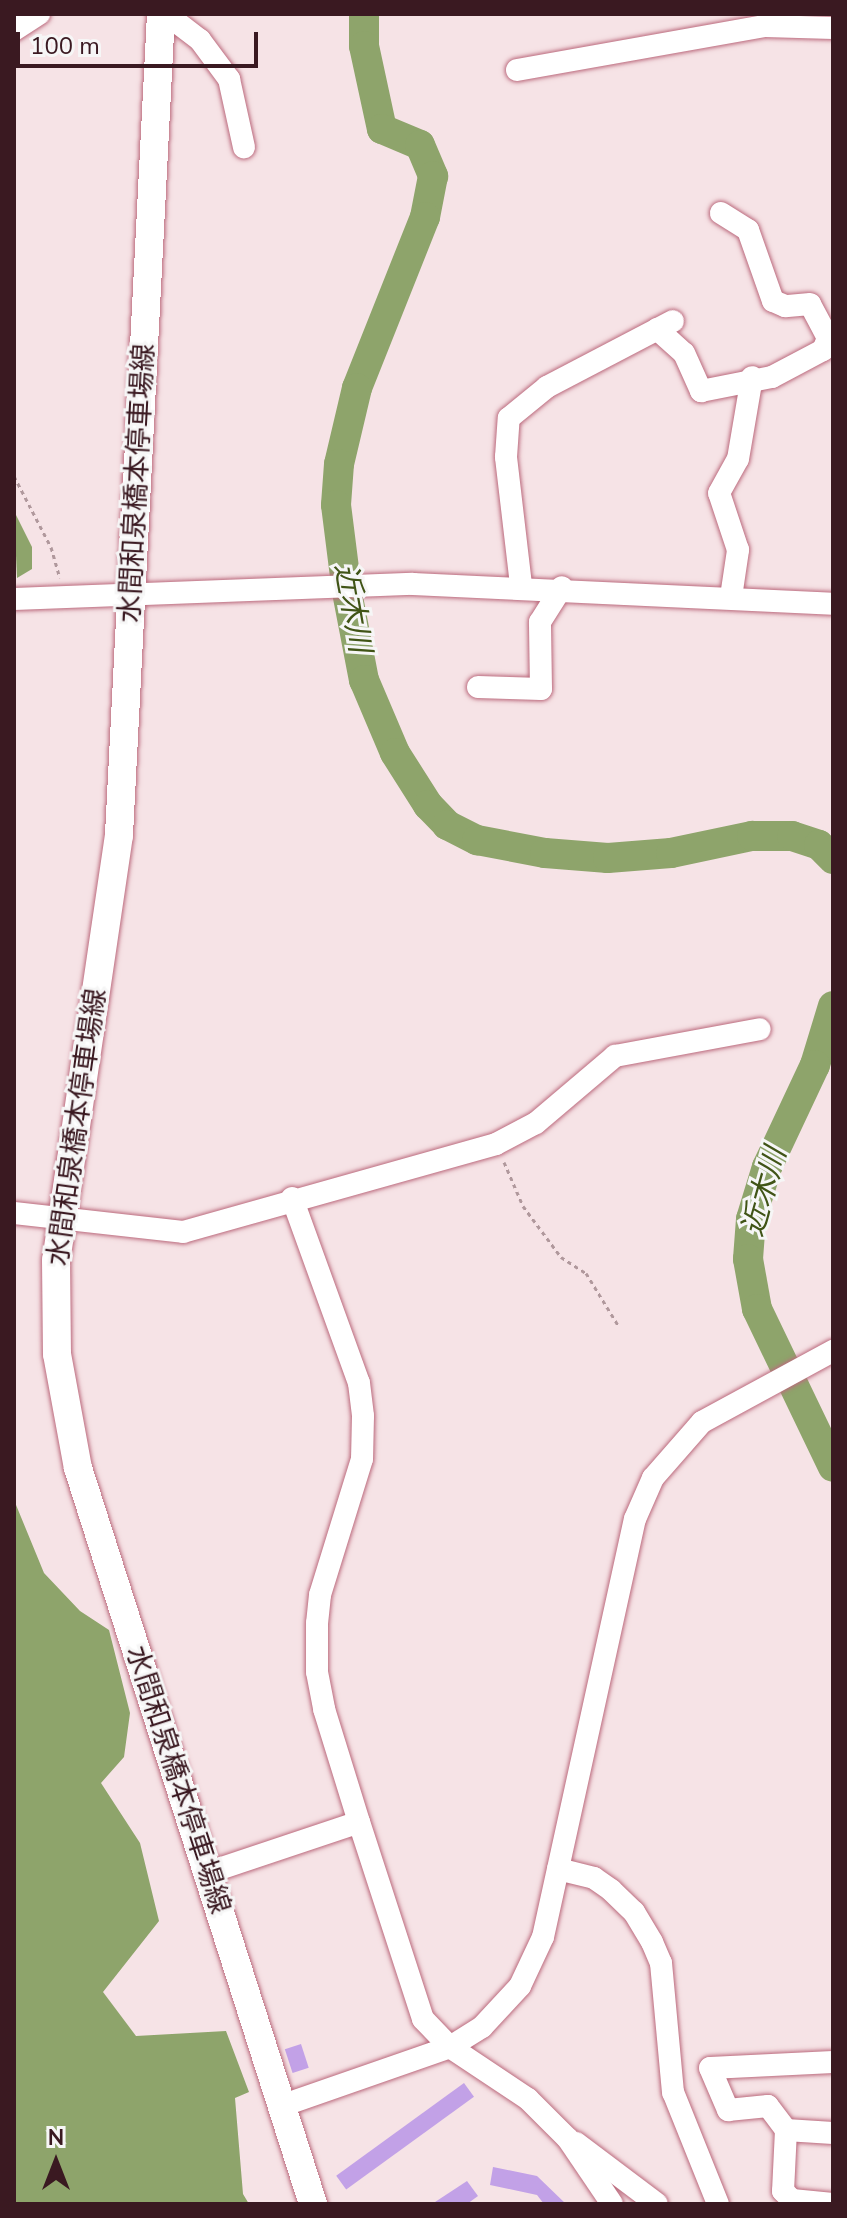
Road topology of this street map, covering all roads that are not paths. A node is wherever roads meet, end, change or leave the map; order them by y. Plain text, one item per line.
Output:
1 (39, 14) edge
2 (163, 14) edge
3 (833, 28) edge
4 (14, 30) edge
5 (517, 70) dead end
6 (244, 147) dead end
7 (721, 213) dead end
8 (752, 377) junction
9 (521, 585) junction
10 (562, 587) junction
11 (131, 595) junction
12 (731, 597) junction
13 (14, 599) edge
14 (833, 604) edge
15 (478, 687) dead end
16 (760, 1029) dead end
17 (292, 1198) junction
18 (14, 1213) edge
19 (61, 1219) junction
20 (832, 1351) edge
21 (359, 1822) junction
22 (558, 1869) junction
23 (207, 1873) junction
24 (450, 2047) junction
25 (833, 2062) edge
26 (281, 2106) junction
27 (786, 2130) junction
28 (833, 2133) edge
29 (568, 2139) junction
30 (313, 2204) edge
31 (612, 2204) edge
32 (657, 2204) edge
33 (718, 2204) edge
34 (833, 2204) edge

1 - 4 street
2 - 6 street
2 - 11 main road, 水間和泉橋本停車場線
3 - 5 street
7 - 8 street
8 - 9 street
8 - 12 street
9 - 10 street
9 - 11 street
10 - 12 street
10 - 15 street
11 - 13 street
11 - 19 main road, 水間和泉橋本停車場線
12 - 14 street
16 - 17 street
17 - 19 street
17 - 21 street
18 - 19 street
19 - 23 main road, 水間和泉橋本停車場線
20 - 22 street
21 - 23 street
21 - 24 street
22 - 24 street
22 - 33 street
23 - 26 main road, 水間和泉橋本停車場線
24 - 26 street
24 - 29 street
25 - 27 street
26 - 30 main road, 水間和泉橋本停車場線
27 - 28 street
27 - 34 street
29 - 31 street
29 - 32 street

